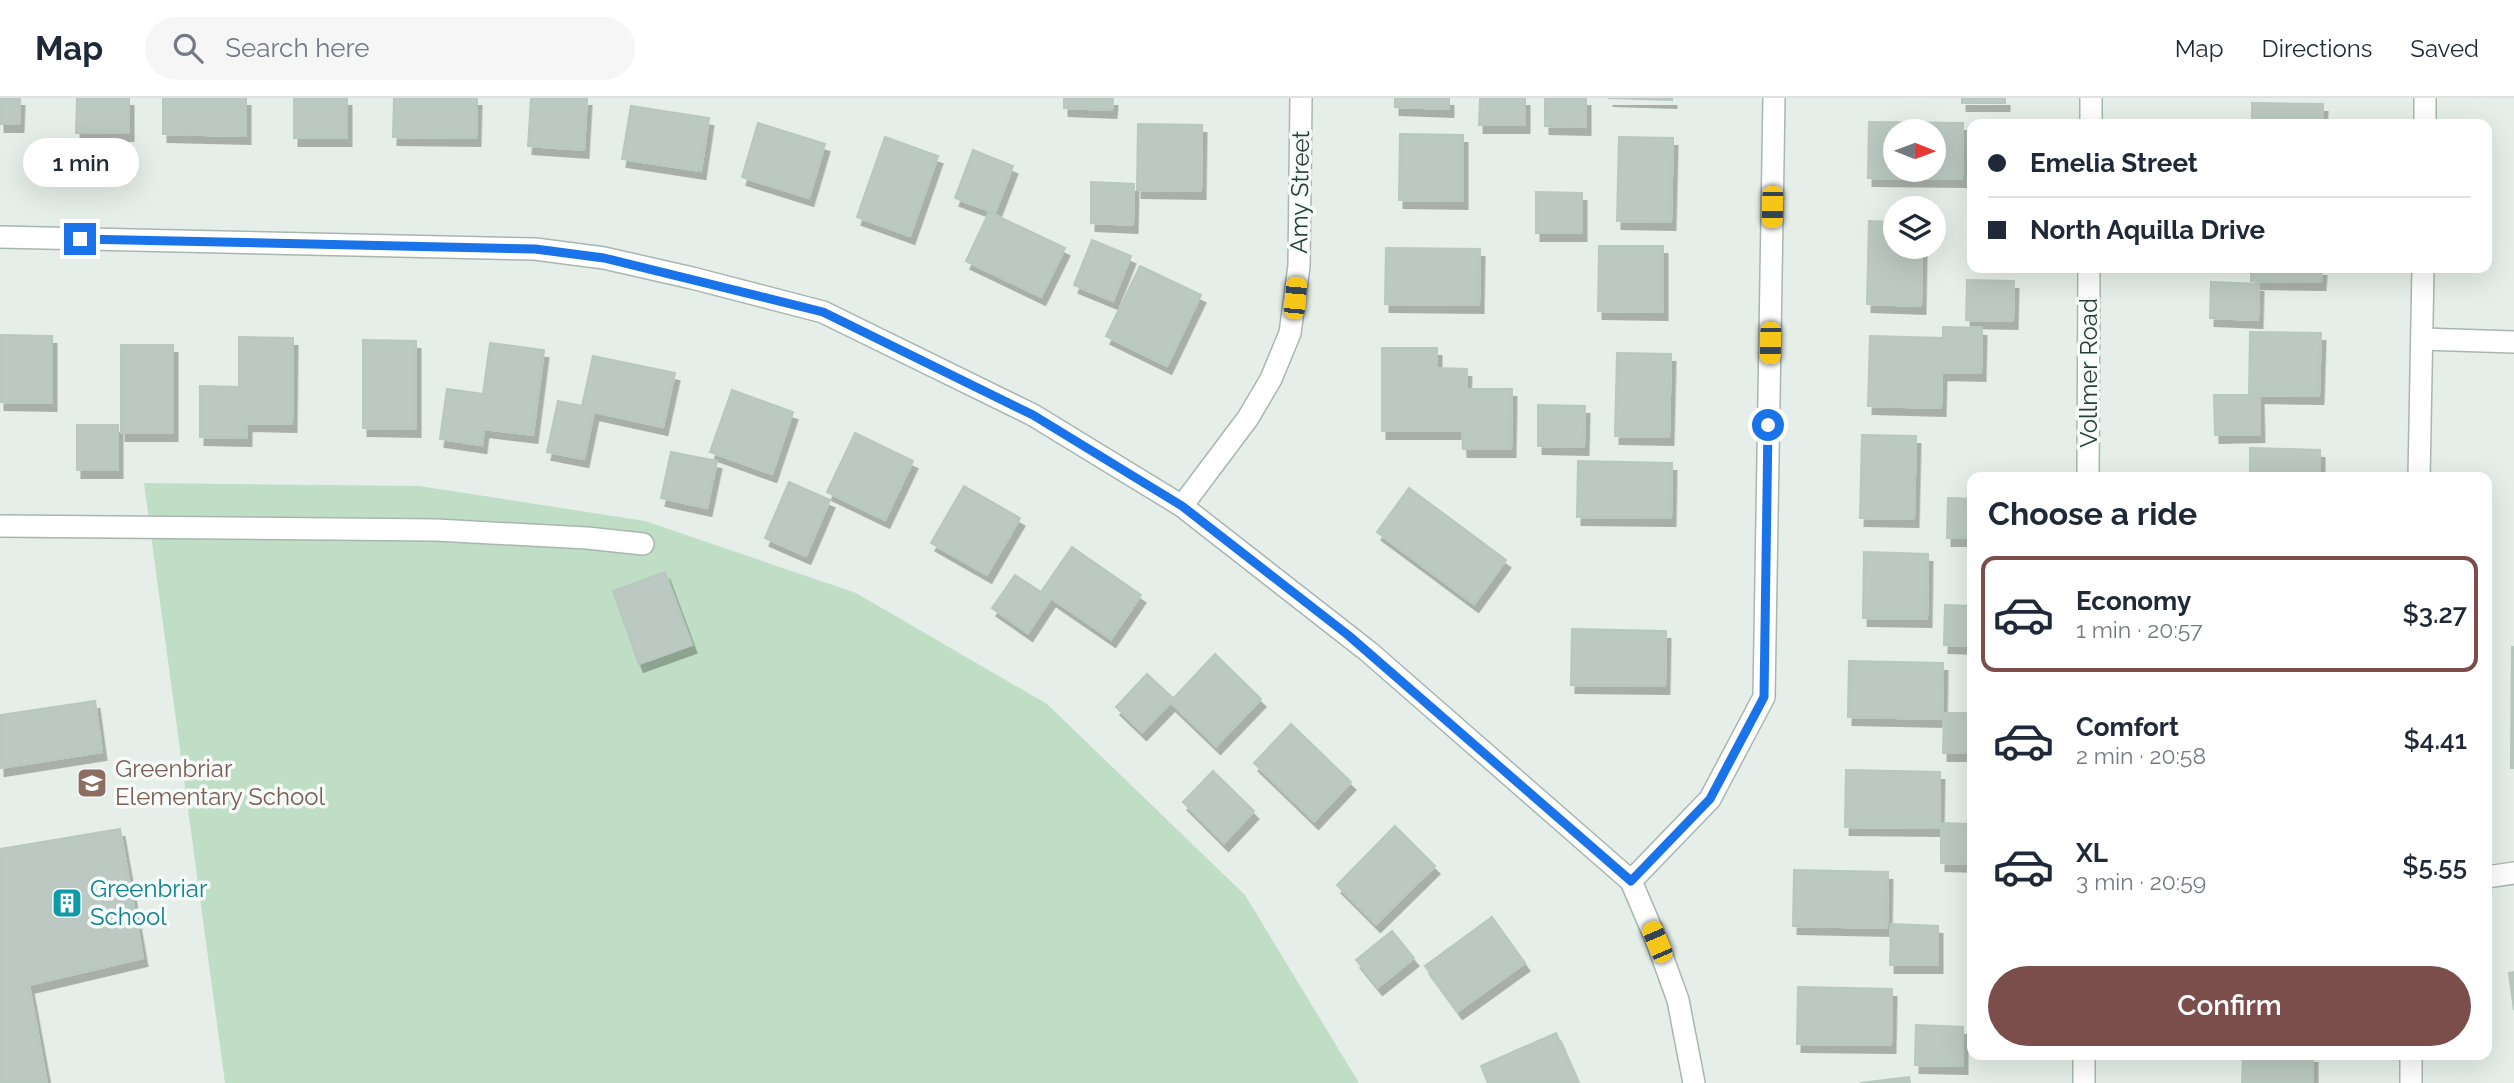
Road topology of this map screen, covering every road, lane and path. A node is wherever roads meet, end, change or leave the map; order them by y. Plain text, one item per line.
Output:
1 (1301, 98) edge
2 (1774, 98) edge
3 (2091, 98) edge
4 (2425, 98) edge
5 (2091, 119) edge
6 (2425, 119) edge
7 (0, 237) edge
8 (2090, 273) edge
9 (2423, 273) edge
10 (2422, 339) junction
11 (2514, 342) edge
12 (2088, 472) edge
13 (2419, 472) edge
14 (1182, 506) junction
15 (0, 526) edge
16 (643, 544) dead end
17 (2514, 873) edge
18 (2492, 876) edge
19 (1631, 881) junction
20 (2084, 1060) edge
21 (2412, 1060) edge
22 (1694, 1083) edge
23 (2084, 1083) edge
24 (2411, 1083) edge

1 - 14 street, Amy Street
2 - 19 street
3 - 5 street
4 - 6 street
7 - 14 street
8 - 12 street, Vollmer Road
9 - 10 street
10 - 11 street
10 - 13 street
14 - 19 street
15 - 16 street
17 - 18 street
19 - 22 street
20 - 23 street
21 - 24 street

